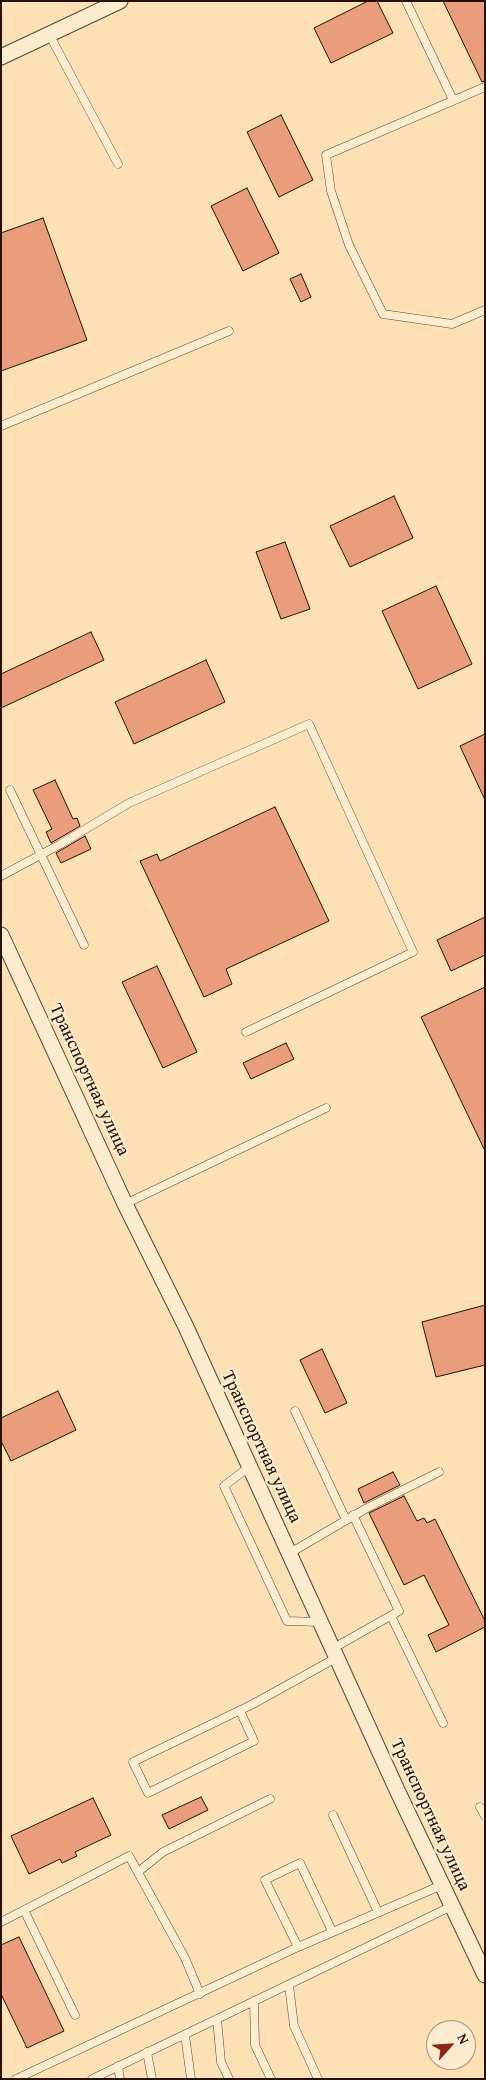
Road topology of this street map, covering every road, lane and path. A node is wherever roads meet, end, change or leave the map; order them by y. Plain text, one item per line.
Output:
1 (120, 1) edge
2 (406, 1) edge
3 (49, 34) junction
4 (1, 57) edge
5 (485, 87) edge
6 (453, 100) junction
7 (118, 164) dead end
8 (485, 310) edge
9 (229, 332) dead end
10 (1, 426) edge
11 (10, 790) dead end
12 (41, 855) junction
13 (1, 876) edge
14 (1, 936) edge
15 (84, 945) dead end
16 (246, 1032) dead end
17 (326, 1108) dead end
18 (125, 1204) junction
19 (295, 1412) dead end
20 (249, 1467) junction
21 (439, 1472) dead end
22 (350, 1518) junction
23 (290, 1553) junction
24 (391, 1616) junction
25 (320, 1622) junction
26 (334, 1654) junction
27 (240, 1711) junction
28 (443, 1723) dead end
29 (270, 1799) dead end
30 (480, 1807) dead end
31 (333, 1815) dead end
32 (485, 1816) edge
33 (138, 1872) junction
34 (442, 1885) junction
35 (452, 1906) junction
36 (24, 1910) junction
37 (378, 1912) junction
38 (1, 1922) edge
39 (332, 1931) junction
40 (298, 1947) junction
41 (483, 1966) edge
42 (288, 1985) junction
43 (200, 1994) junction
44 (254, 2002) junction
45 (75, 2014) dead end
46 (217, 2020) junction
47 (185, 2035) junction
48 (148, 2052) junction
49 (118, 2066) junction
50 (16, 2079) edge
51 (92, 2079) edge
52 (120, 2079) edge
53 (152, 2079) edge
54 (191, 2079) edge
55 (229, 2079) edge
56 (270, 2079) edge
57 (318, 2079) edge

1 - 3 street
2 - 6 lane
3 - 4 street
3 - 7 lane
5 - 6 lane
6 - 8 lane
9 - 10 lane
11 - 12 lane
12 - 13 lane
12 - 15 lane
12 - 16 lane
14 - 18 street, Транспортная улица
17 - 18 lane
18 - 20 street, Транспортная улица
19 - 22 lane
20 - 23 street, Транспортная улица
20 - 25 lane
21 - 22 lane
22 - 23 lane
22 - 24 lane
23 - 25 street, Транспортная улица
24 - 26 lane
24 - 28 lane
25 - 26 street, Транспортная улица
26 - 27 lane
26 - 34 street, Транспортная улица
27 - 27 lane
29 - 33 lane
30 - 32 lane
31 - 37 lane
33 - 36 lane
33 - 43 lane
34 - 35 street, Транспортная улица
34 - 37 lane
35 - 41 street, Транспортная улица
35 - 42 lane
36 - 38 lane
36 - 45 lane
37 - 39 lane
39 - 40 lane
39 - 40 lane
40 - 43 lane
42 - 44 lane
42 - 57 lane
43 - 50 lane
44 - 46 lane
44 - 56 lane
46 - 47 lane
46 - 55 lane
47 - 48 lane
47 - 54 lane
48 - 49 lane
48 - 53 lane
49 - 51 lane
49 - 52 lane

